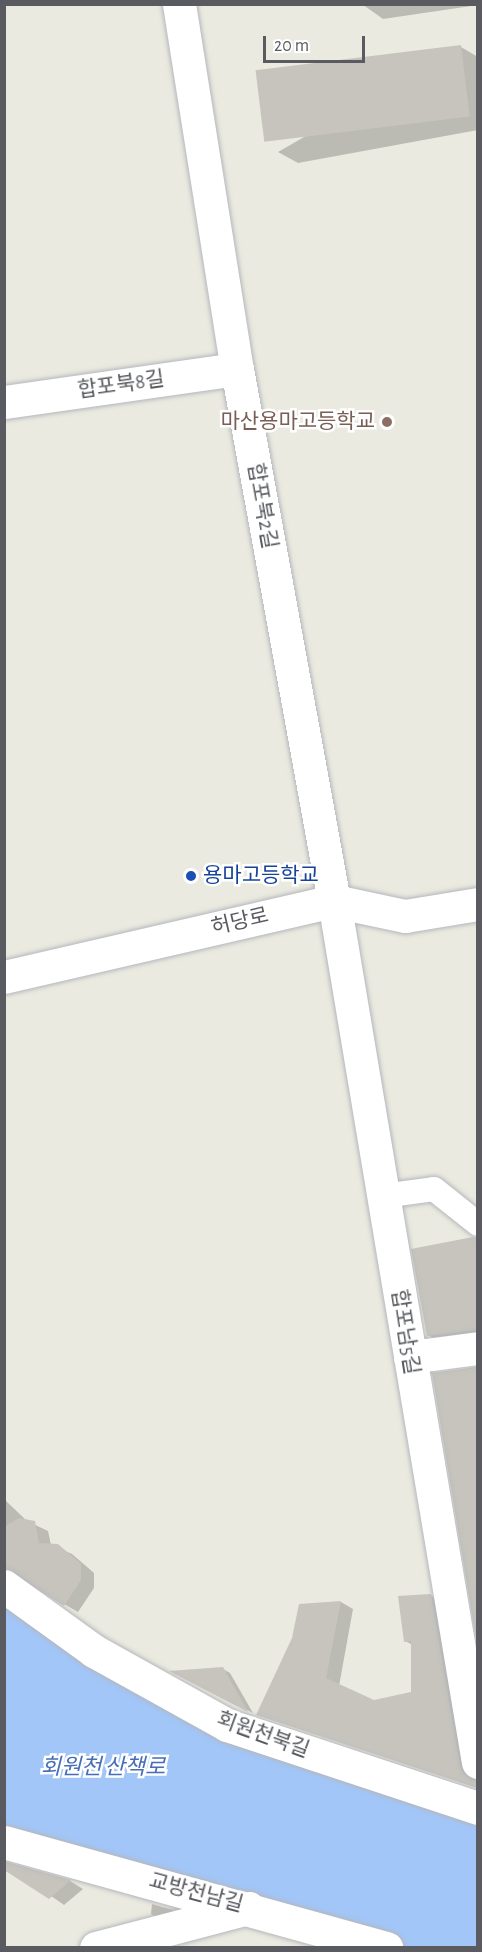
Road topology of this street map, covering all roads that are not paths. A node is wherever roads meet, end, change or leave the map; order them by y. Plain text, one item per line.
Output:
1 (178, 4) edge
2 (237, 369) junction
3 (4, 402) edge
4 (334, 901) junction
5 (477, 904) edge
6 (4, 977) edge
7 (383, 1196) junction
8 (477, 1224) edge
9 (477, 1348) edge
10 (410, 1357) junction
11 (4, 1586) edge
12 (477, 1762) edge
13 (477, 1808) edge
14 (4, 1842) edge
15 (250, 1908) junction
16 (96, 1947) edge
17 (387, 1947) edge

1 - 2 street, 합포북2길
2 - 3 street, 합포북8길
2 - 4 street, 합포북2길
4 - 5 street, 허당로
4 - 6 street, 허당로
4 - 7 street, 합포남5길
7 - 8 street
7 - 10 street, 합포남5길
9 - 10 street
10 - 12 street, 합포남5길
11 - 13 street, 회원천북길
14 - 15 street, 교방천남길
15 - 16 street
15 - 17 street, 교방천남길

